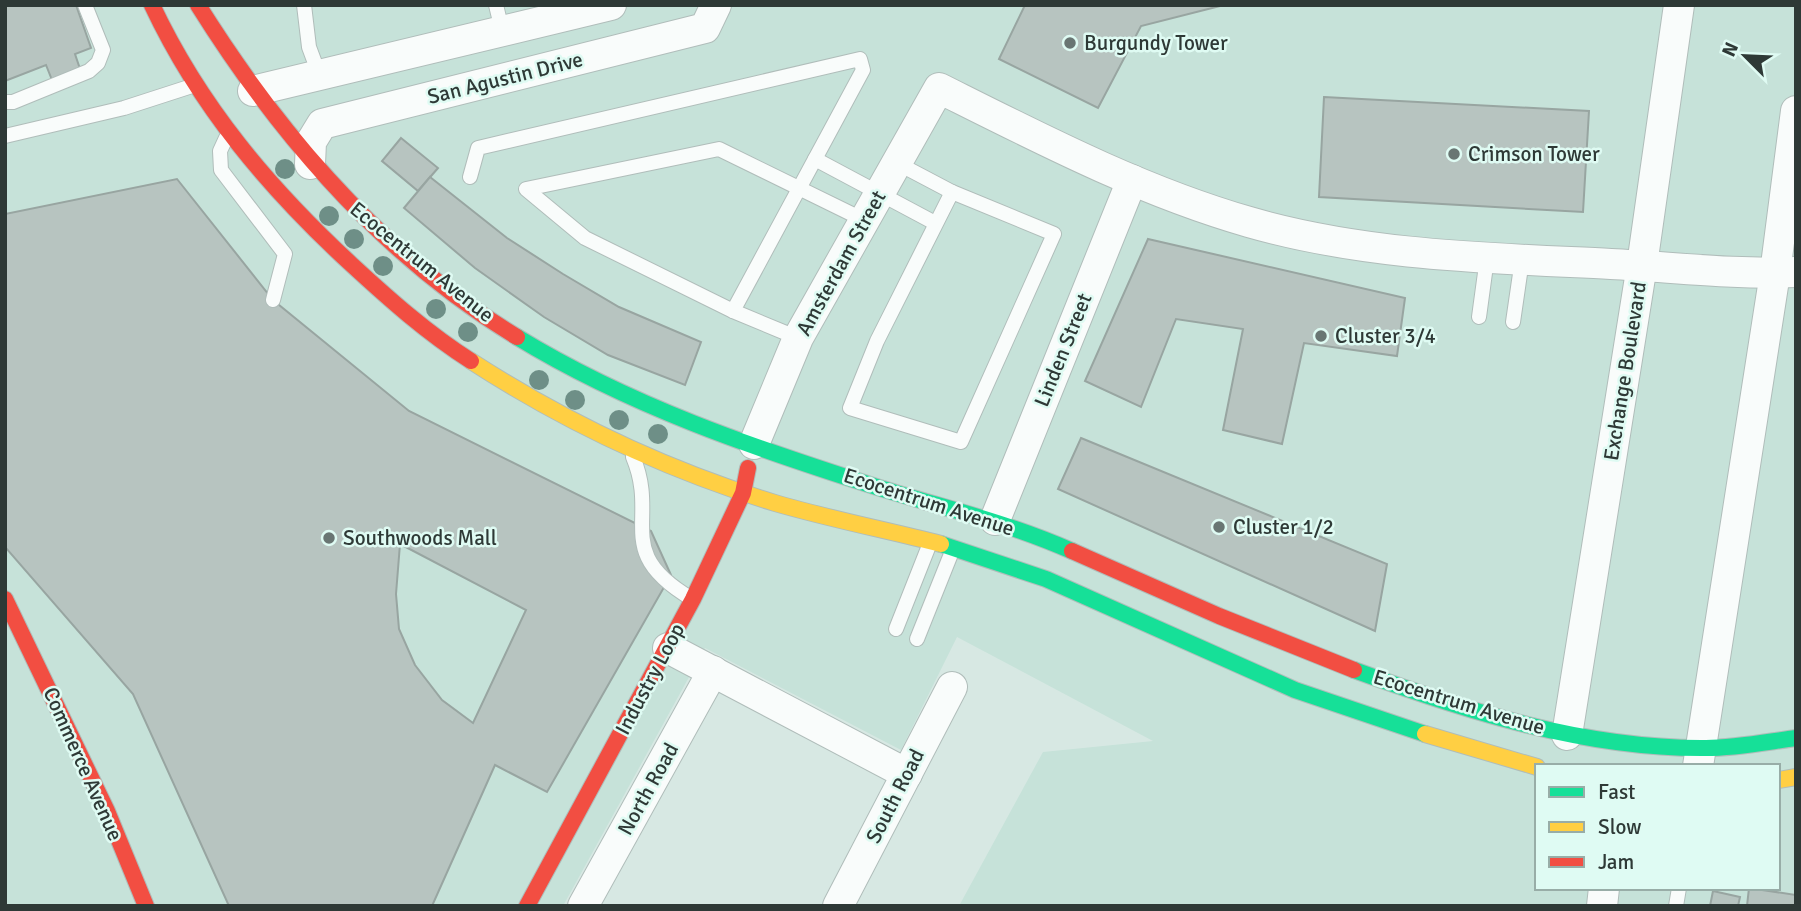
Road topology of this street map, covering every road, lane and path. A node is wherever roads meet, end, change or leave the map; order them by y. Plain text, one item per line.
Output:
1 (85, 5) edge
2 (152, 5) edge
3 (198, 5) edge
4 (304, 5) edge
5 (611, 5) edge
6 (716, 5) edge
7 (1679, 5) edge
8 (554, 12) edge
9 (499, 18) edge
10 (319, 74) junction
11 (193, 85) junction
12 (253, 91) junction
13 (5, 102) edge
14 (1796, 111) edge
15 (5, 136) edge
16 (226, 136) junction
17 (815, 159) junction
18 (897, 163) junction
19 (310, 164) junction
20 (470, 177) dead end
21 (1132, 180) junction
22 (800, 187) junction
23 (952, 192) junction
24 (880, 194) junction
25 (864, 220) junction
26 (935, 223) junction
27 (1487, 258) junction
28 (1522, 260) junction
29 (1642, 265) junction
30 (1785, 272) edge
31 (273, 300) dead end
32 (733, 311) junction
33 (1479, 317) dead end
34 (1513, 322) dead end
35 (798, 338) junction
36 (754, 444) junction
37 (628, 446) junction
38 (743, 493) junction
39 (995, 520) junction
40 (931, 542) junction
41 (953, 547) junction
42 (5, 599) edge
43 (693, 600) junction
44 (5, 612) edge
45 (19, 622) junction
46 (896, 629) dead end
47 (917, 639) dead end
48 (668, 648) junction
49 (713, 671) junction
50 (952, 687) dead end
51 (1567, 735) junction
52 (1796, 738) edge
53 (1699, 757) edge
54 (1535, 766) edge
55 (906, 774) junction
56 (136, 901) edge
57 (527, 906) edge
58 (583, 906) edge
59 (838, 906) edge

1 - 13 lane
2 - 11 street, Ecocentrum Avenue
3 - 12 street, Ecocentrum Avenue
4 - 10 lane
5 - 8 street
6 - 19 street, San Agustin Drive
7 - 29 street, Exchange Boulevard
8 - 9 street
9 - 10 street
10 - 12 street
11 - 15 lane
11 - 16 street, Ecocentrum Avenue
12 - 19 street, Ecocentrum Avenue
14 - 30 street
16 - 31 lane
16 - 37 street, Ecocentrum Avenue
17 - 20 lane
17 - 22 lane
17 - 24 lane
18 - 21 street, Amsterdam Street
18 - 23 lane
18 - 24 street, Amsterdam Street
19 - 36 street, Ecocentrum Avenue
21 - 27 street
21 - 39 street, Linden Street
22 - 25 lane
22 - 32 lane
22 - 32 lane
23 - 26 lane
23 - 26 lane
24 - 25 street, Amsterdam Street
24 - 26 lane
25 - 35 street, Amsterdam Street
27 - 28 street
27 - 33 lane
28 - 29 street
28 - 34 lane
29 - 30 street
29 - 51 street, Exchange Boulevard
30 - 53 street
32 - 35 lane
35 - 36 street, Amsterdam Street
36 - 38 street, Industry Loop
36 - 39 street, Ecocentrum Avenue
37 - 38 street, Ecocentrum Avenue
37 - 43 lane
38 - 40 street, Ecocentrum Avenue
38 - 43 street, Industry Loop
39 - 51 street, Ecocentrum Avenue
40 - 41 street, Ecocentrum Avenue
40 - 46 lane
41 - 47 lane
41 - 54 street, Ecocentrum Avenue
42 - 45 street, Commerce Avenue
43 - 48 street, Industry Loop
44 - 45 street, Commerce Avenue
45 - 56 street, Commerce Avenue
48 - 49 street
48 - 57 street, Industry Loop
49 - 55 street
49 - 58 street, North Road
50 - 55 street, South Road
51 - 53 street, Ecocentrum Avenue
52 - 53 street, Ecocentrum Avenue
55 - 59 street, South Road

